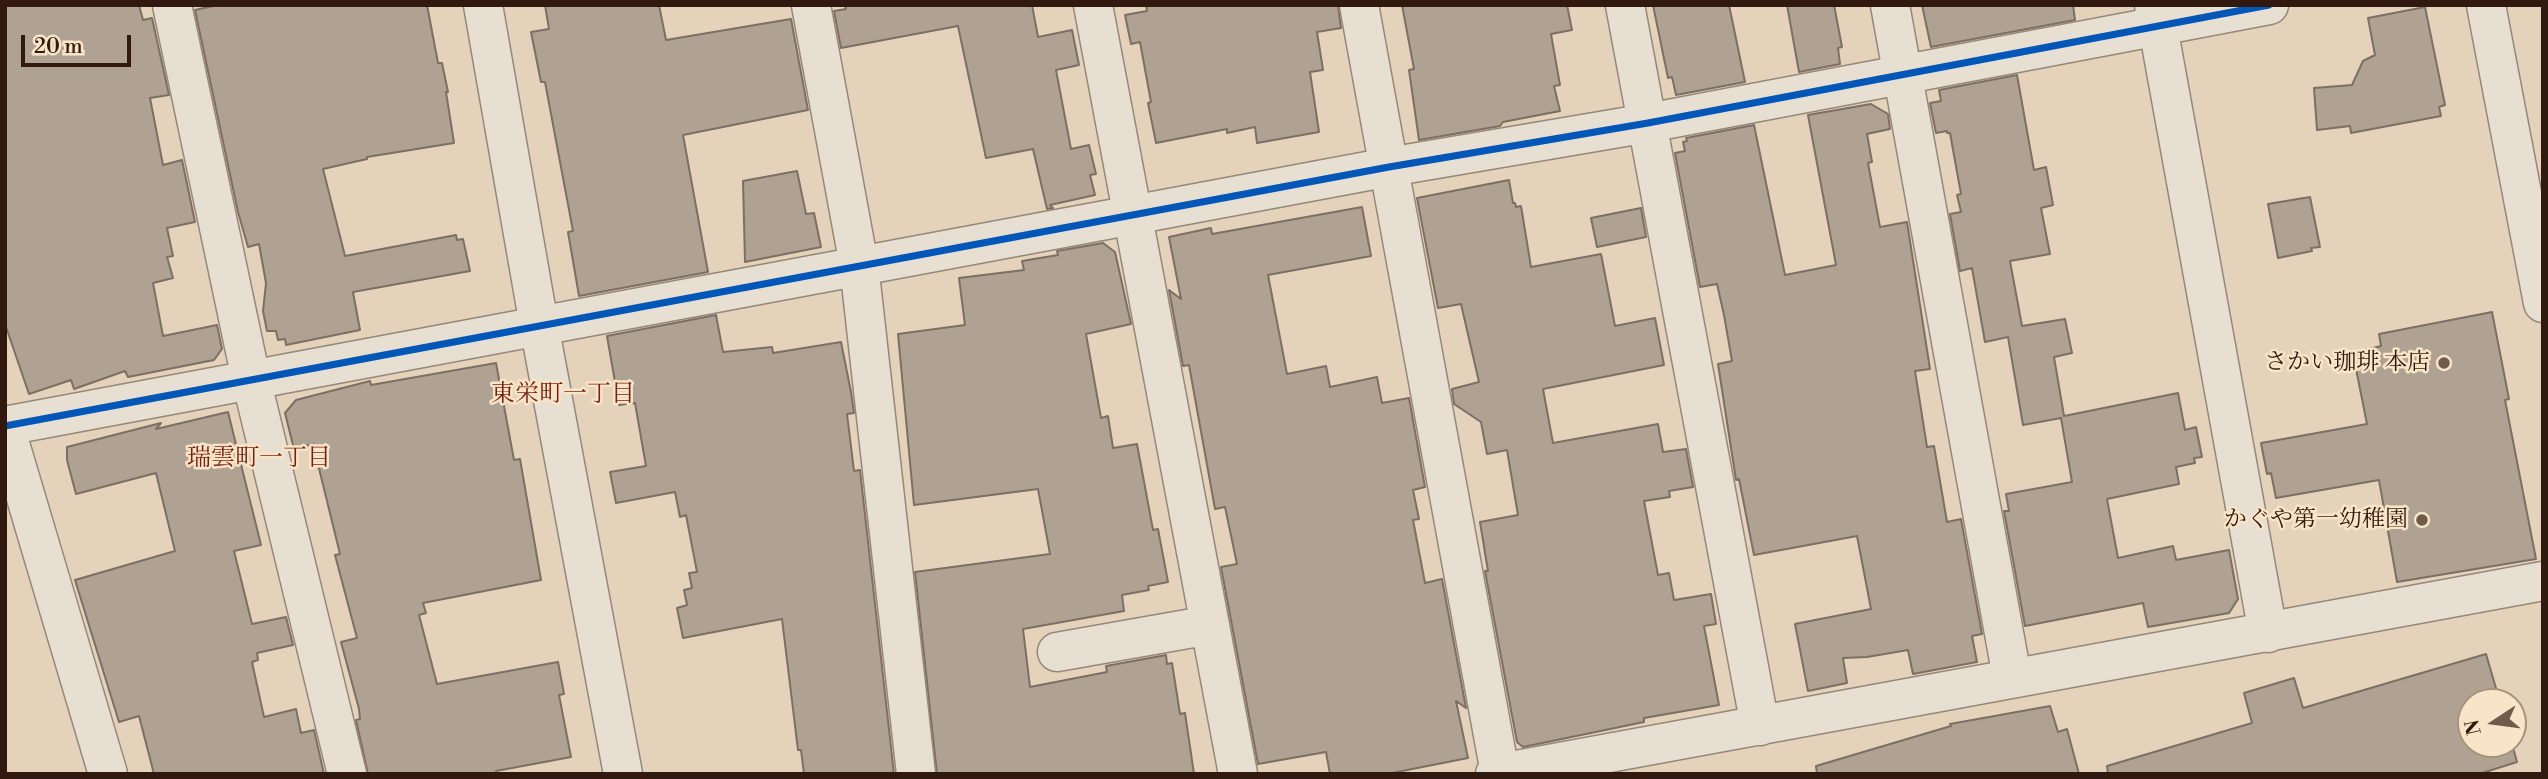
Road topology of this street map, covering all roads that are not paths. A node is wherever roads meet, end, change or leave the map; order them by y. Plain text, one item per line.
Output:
1 (172, 5) edge
2 (483, 5) edge
3 (810, 5) edge
4 (1093, 5) edge
5 (1359, 5) edge
6 (1625, 5) edge
7 (1890, 5) edge
8 (2269, 5) edge
9 (2486, 5) edge
10 (2156, 16) edge
11 (1903, 74) junction
12 (1648, 123) junction
13 (1389, 167) junction
14 (1132, 215) junction
15 (859, 265) junction
16 (2543, 303) edge
17 (539, 325) junction
18 (251, 379) junction
19 (5, 427) edge
20 (2543, 581) edge
21 (1210, 625) junction
22 (2268, 633) junction
23 (1057, 652) dead end
24 (2012, 677) junction
25 (1760, 726) junction
26 (1498, 773) edge
27 (108, 774) edge
28 (347, 774) edge
29 (623, 774) edge
30 (916, 774) edge
31 (1238, 774) edge

1 - 18 street
2 - 17 street
3 - 15 street
4 - 14 street
5 - 13 street
6 - 12 street
7 - 11 street
8 - 10 street
9 - 16 street
10 - 11 street
10 - 22 street
11 - 12 street
11 - 24 street
12 - 13 street
12 - 25 street
13 - 14 street
13 - 26 street
14 - 15 street
14 - 21 street
15 - 17 street
15 - 30 street
17 - 18 street
17 - 29 street
18 - 19 street
18 - 28 street
19 - 27 street
20 - 22 street
21 - 23 street
21 - 31 street
22 - 24 street
24 - 25 street
25 - 26 street

